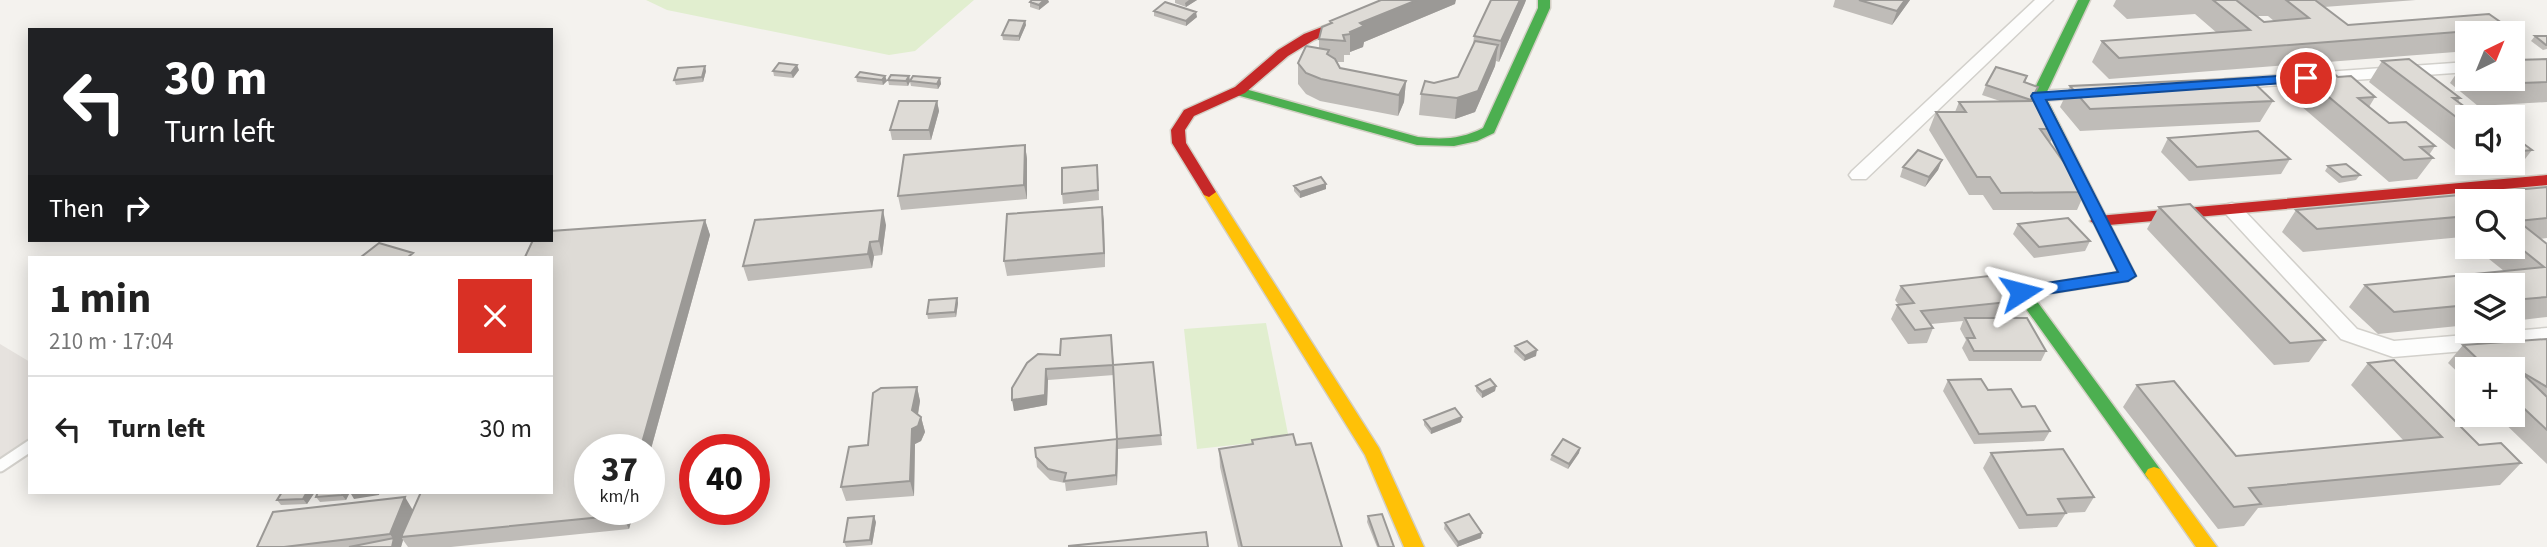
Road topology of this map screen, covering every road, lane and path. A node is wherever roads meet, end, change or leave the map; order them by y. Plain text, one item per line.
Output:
1 (1402, 0) edge
2 (1544, 0) edge
3 (2020, 0) edge
4 (2084, 0) edge
5 (2042, 3) edge
6 (2455, 68) edge
7 (2204, 85) edge
8 (1238, 91) junction
9 (2107, 92) edge
10 (2038, 96) junction
11 (1859, 175) dead end
12 (2547, 180) edge
13 (2232, 209) junction
14 (2098, 221) junction
15 (2547, 336) edge
16 (28, 447) edge
17 (0, 466) edge
18 (1414, 547) edge
19 (2207, 547) edge

1 - 8 street
2 - 8 street
3 - 5 street
4 - 10 street
5 - 11 street
6 - 7 street
8 - 18 street
9 - 10 street
10 - 14 street
12 - 13 street
13 - 14 street
13 - 15 street
14 - 19 street
16 - 17 lane

